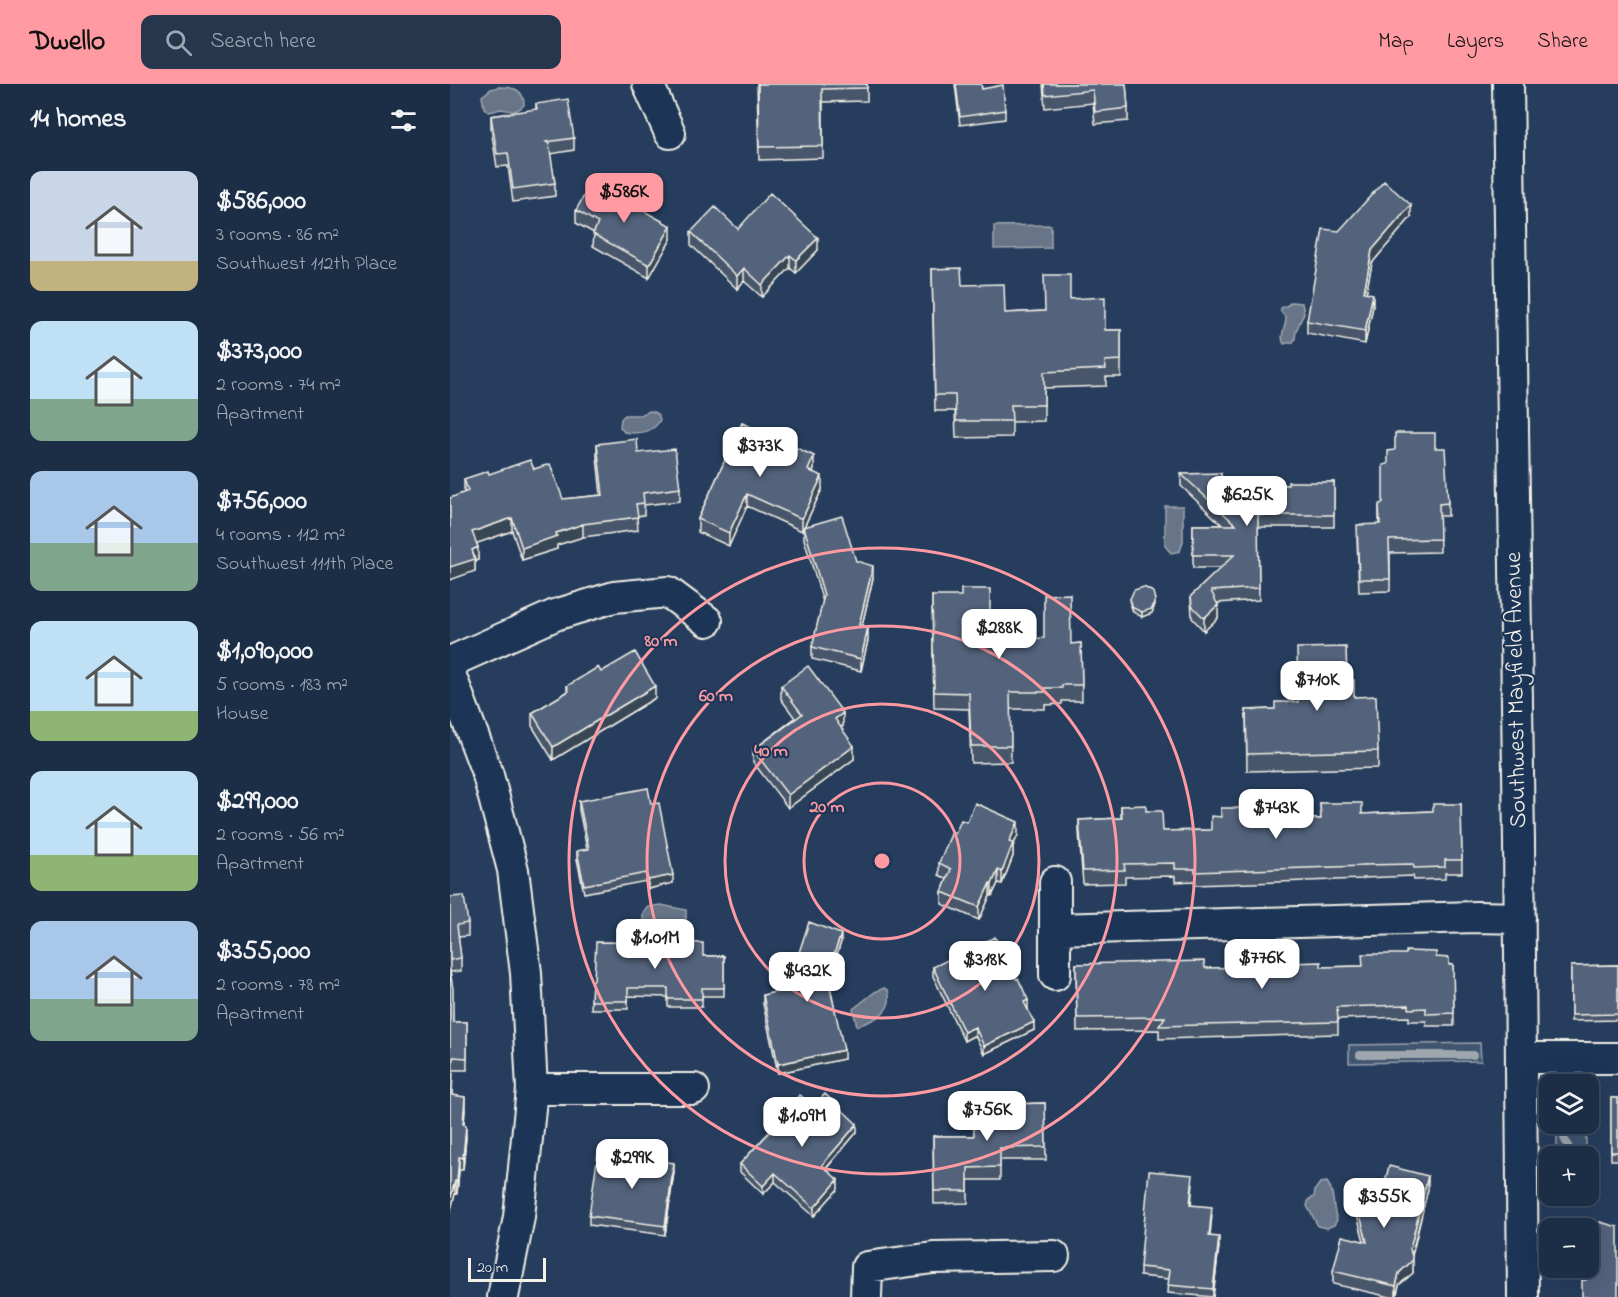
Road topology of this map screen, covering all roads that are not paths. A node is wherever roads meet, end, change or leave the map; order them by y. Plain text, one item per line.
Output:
1 (648, 84) edge
2 (1508, 84) edge
3 (670, 133) dead end
4 (707, 621) dead end
5 (450, 662) edge
6 (450, 674) edge
7 (1055, 882) dead end
8 (1520, 918) junction
9 (1055, 929) junction
10 (1054, 975) dead end
11 (1521, 1058) junction
12 (1618, 1058) edge
13 (532, 1089) junction
14 (694, 1089) dead end
15 (1054, 1256) dead end
16 (503, 1297) edge
17 (866, 1297) edge
18 (1523, 1297) edge

1 - 3 street
2 - 8 street, Southwest Mayfield Avenue
4 - 5 street
6 - 13 street
7 - 9 street
8 - 9 street
8 - 11 street, Southwest Mayfield Avenue
9 - 10 street
11 - 12 street
11 - 18 street, Southwest Mayfield Avenue
13 - 14 street
13 - 16 street
15 - 17 street

